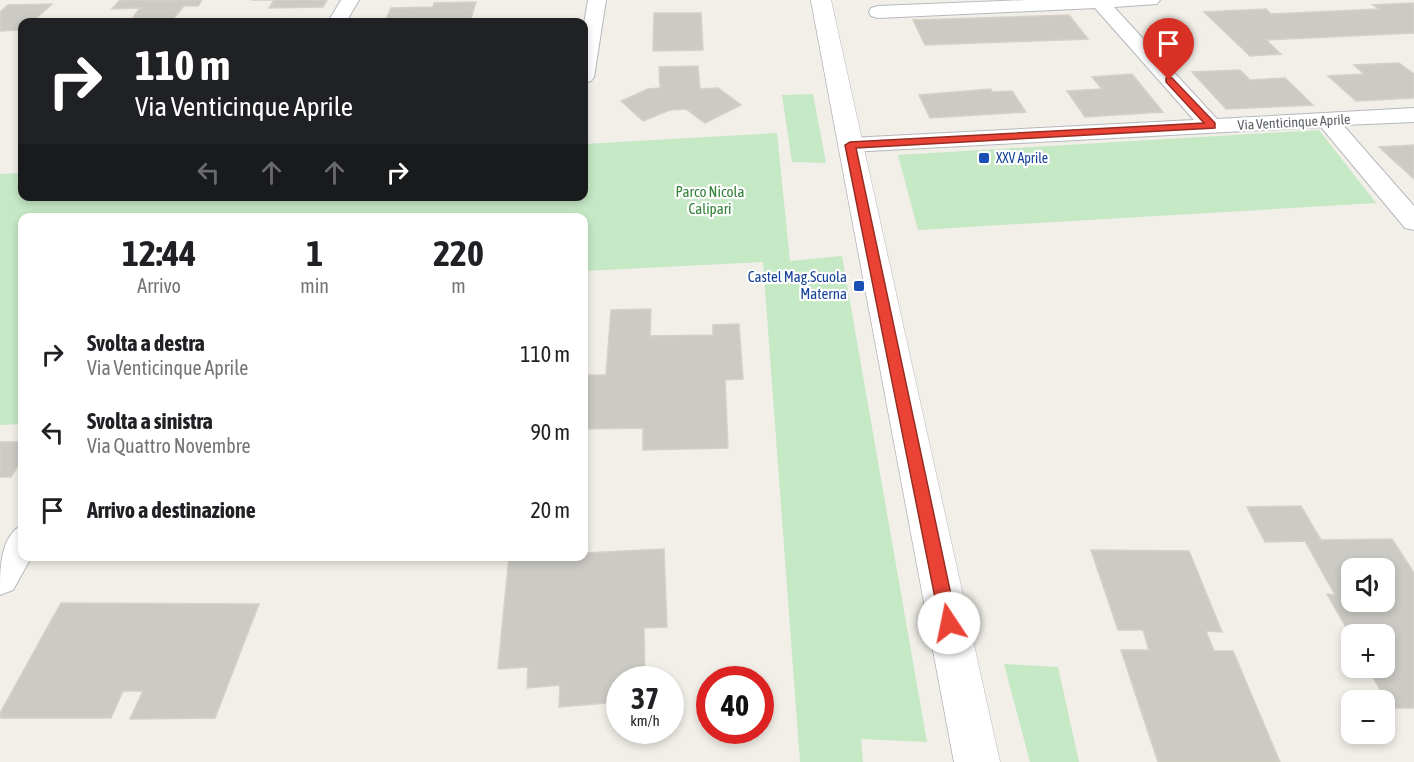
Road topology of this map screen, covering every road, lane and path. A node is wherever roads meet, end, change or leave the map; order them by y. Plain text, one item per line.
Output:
1 (350, 0) edge
2 (597, 0) edge
3 (821, 0) edge
4 (1151, 0) edge
5 (1100, 3) junction
6 (878, 12) dead end
7 (339, 18) edge
8 (588, 53) edge
9 (1414, 115) edge
10 (1327, 120) junction
11 (1211, 126) junction
12 (850, 145) junction
13 (1414, 222) edge
14 (18, 548) edge
15 (0, 578) edge
16 (977, 762) edge

1 - 7 street
2 - 8 street
3 - 12 street
4 - 5 street
5 - 6 street
5 - 11 street
9 - 10 street, Via Venticinque Aprile
10 - 11 street, Via Venticinque Aprile
10 - 13 street
11 - 12 street, Via Venticinque Aprile
12 - 16 street
14 - 15 street

